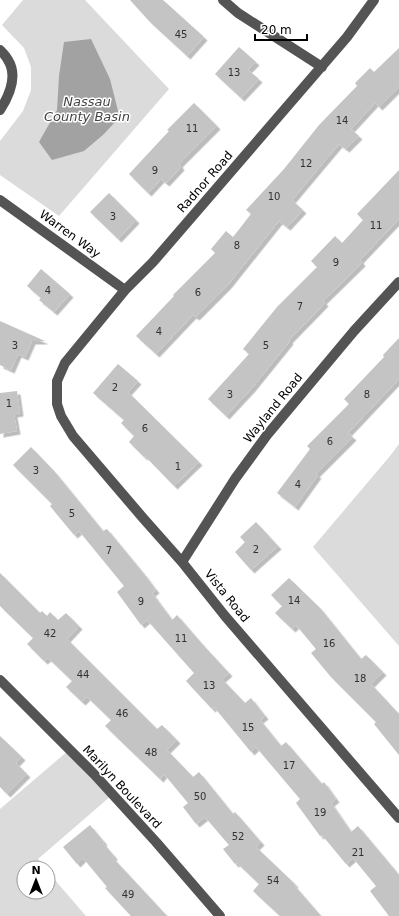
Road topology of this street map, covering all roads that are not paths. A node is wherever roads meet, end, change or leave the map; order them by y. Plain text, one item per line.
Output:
1 (223, 0) edge
2 (374, 0) edge
3 (0, 50) edge
4 (322, 67) junction
5 (0, 110) edge
6 (0, 200) edge
7 (399, 282) edge
8 (125, 290) junction
9 (57, 382) joint
10 (182, 562) junction
11 (0, 680) edge
12 (399, 818) edge
13 (220, 916) edge

1 - 4 street
2 - 4 street, Radnor Road
3 - 5 street
4 - 8 street, Radnor Road
6 - 8 street, Warren Way
7 - 10 street, Wayland Road
8 - 9 street, Radnor Road
9 - 10 street, Vista Road
10 - 12 street, Vista Road
11 - 13 street, Marilyn Boulevard

